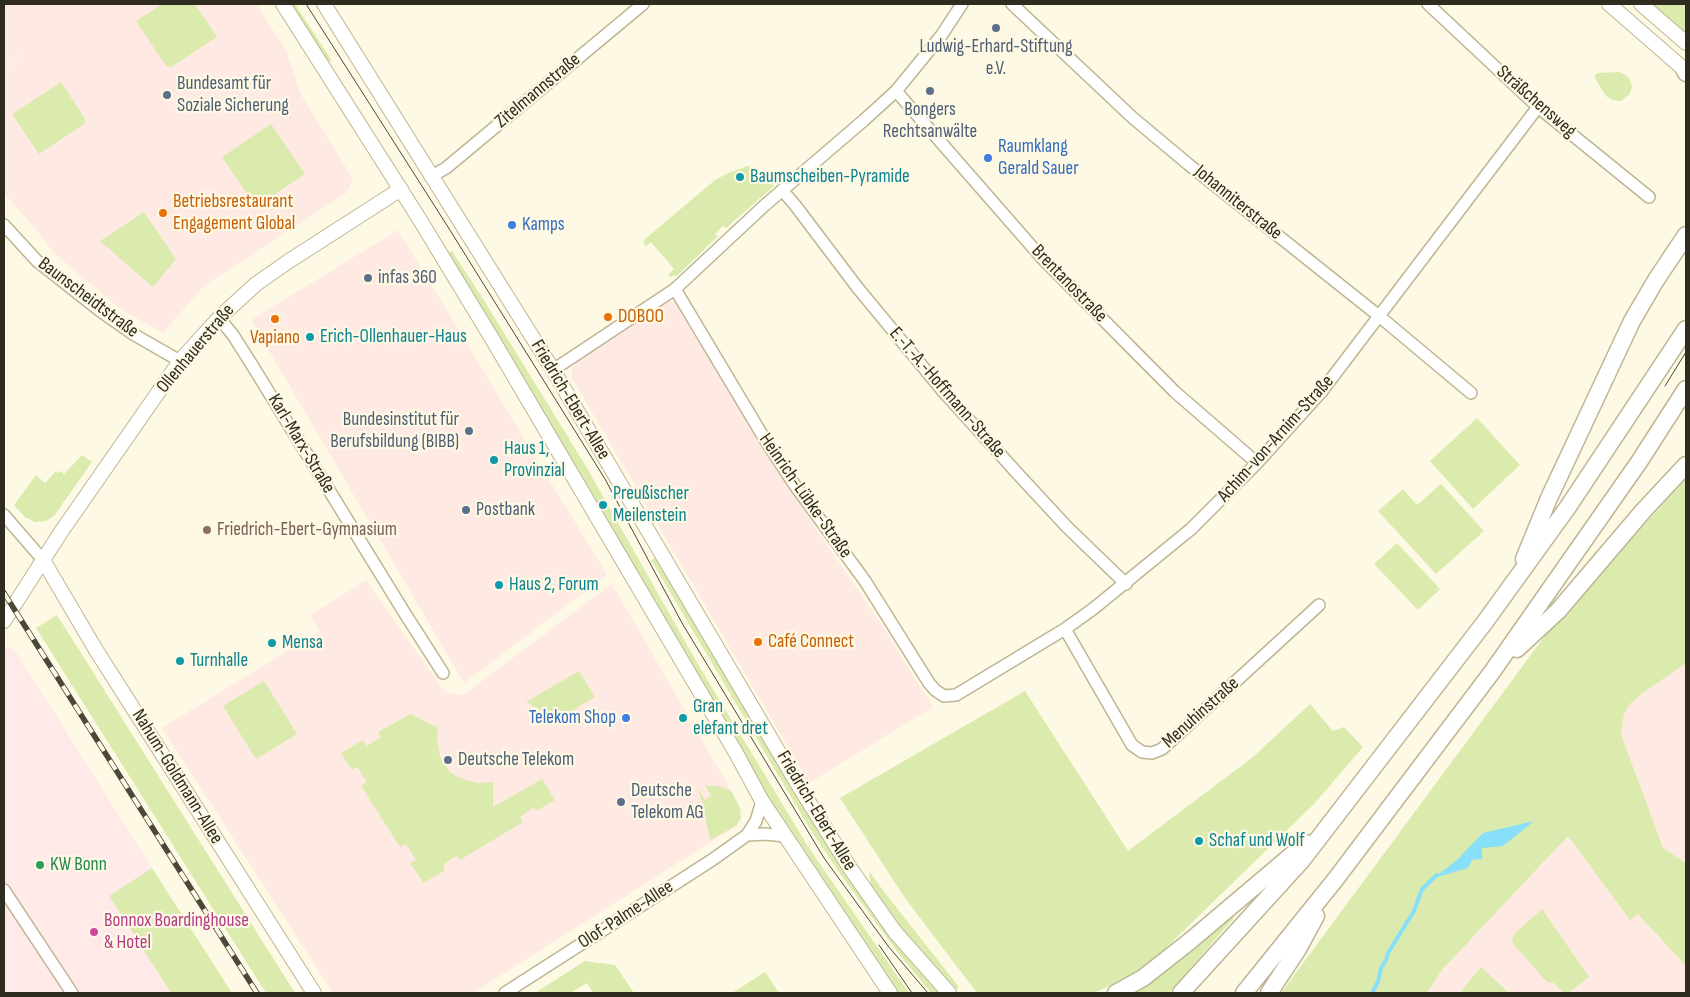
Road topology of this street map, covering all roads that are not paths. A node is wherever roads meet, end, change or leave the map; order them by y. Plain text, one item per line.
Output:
1 (283, 4) edge
2 (324, 4) edge
3 (643, 4) edge
4 (962, 4) edge
5 (1012, 4) edge
6 (1428, 4) edge
7 (1609, 4) edge
8 (1640, 4) edge
9 (1686, 43) edge
10 (1685, 71) edge
11 (896, 91) junction
12 (1538, 107) junction
13 (432, 176) junction
14 (401, 189) junction
15 (782, 190) junction
16 (1649, 197) dead end
17 (4, 225) edge
18 (1686, 236) edge
19 (675, 289) junction
20 (1379, 316) junction
21 (219, 318) junction
22 (1686, 329) edge
23 (180, 361) junction
24 (553, 370) junction
25 (1686, 389) edge
26 (1471, 393) dead end
27 (1257, 464) junction
28 (1686, 465) edge
29 (4, 515) edge
30 (43, 560) junction
31 (1126, 584) junction
32 (1513, 586) junction
33 (1319, 605) dead end
34 (4, 621) edge
35 (1065, 629) junction
36 (1492, 672) junction
37 (444, 673) dead end
38 (944, 696) joint
39 (762, 801) junction
40 (1336, 818) junction
41 (747, 835) junction
42 (785, 836) junction
43 (1335, 880) junction
44 (4, 890) edge
45 (72, 993) edge
46 (314, 993) edge
47 (505, 993) edge
48 (890, 993) edge
49 (949, 993) edge
50 (1116, 993) edge
51 (1181, 993) edge
52 (1244, 993) edge
53 (1269, 993) edge

1 - 14 main road, Friedrich-Ebert-Allee
2 - 13 main road, Friedrich-Ebert-Allee
3 - 13 street, Zitelmannstraße
4 - 11 street
5 - 20 street, Johanniterstraße
6 - 12 street, Sträßchensweg
7 - 10 main road
8 - 9 main road
11 - 15 street
11 - 27 street, Brentanostraße
12 - 16 street, Sträßchensweg
12 - 20 street, Achim-von-Arnim-Straße
13 - 24 main road, Friedrich-Ebert-Allee
14 - 21 main road, Ollenhauerstraße
14 - 39 main road, Friedrich-Ebert-Allee
15 - 19 street
15 - 31 street, E.-T.-A.-Hoffmann-Straße
17 - 23 street, Baunscheidtstraße
18 - 32 highway
19 - 24 street
19 - 38 street, Heinrich-Lübke-Straße
20 - 26 street, Johanniterstraße
20 - 27 street, Achim-von-Arnim-Straße
21 - 23 main road, Ollenhauerstraße
21 - 37 street, Karl-Marx-Straße
22 - 32 highway
23 - 30 main road, Ollenhauerstraße
24 - 49 main road, Friedrich-Ebert-Allee
25 - 36 highway
27 - 31 street, Achim-von-Arnim-Straße
28 - 36 highway
29 - 30 street
30 - 34 main road, Ollenhauerstraße
30 - 46 main road, Nahum-Goldmann-Allee
31 - 35 street, Achim-von-Arnim-Straße
32 - 40 highway
33 - 35 street, Menuhinstraße
35 - 38 street, Achim-von-Arnim-Straße
36 - 43 highway
39 - 41 street, Olof-Palme-Allee
39 - 42 main road, Friedrich-Ebert-Allee
40 - 50 highway
40 - 51 highway
41 - 42 street
41 - 47 street, Olof-Palme-Allee
42 - 48 main road, Friedrich-Ebert-Allee
43 - 52 highway
43 - 53 highway
44 - 45 street

